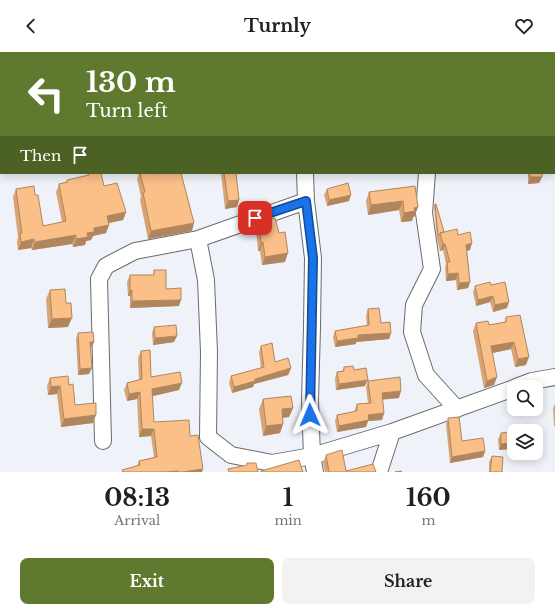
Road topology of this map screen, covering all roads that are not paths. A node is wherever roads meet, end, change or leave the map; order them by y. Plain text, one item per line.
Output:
1 (305, 174) edge
2 (427, 174) edge
3 (306, 201) junction
4 (198, 239) junction
5 (555, 377) edge
6 (538, 380) edge
7 (507, 390) edge
8 (458, 409) junction
9 (392, 432) junction
10 (103, 441) dead end
11 (312, 456) junction
12 (315, 472) edge
13 (379, 472) edge

1 - 3 street
2 - 8 street
3 - 4 street
3 - 11 street
4 - 10 street
4 - 11 street
5 - 6 street
7 - 8 street
8 - 9 street
9 - 11 street
9 - 13 street
11 - 12 street

